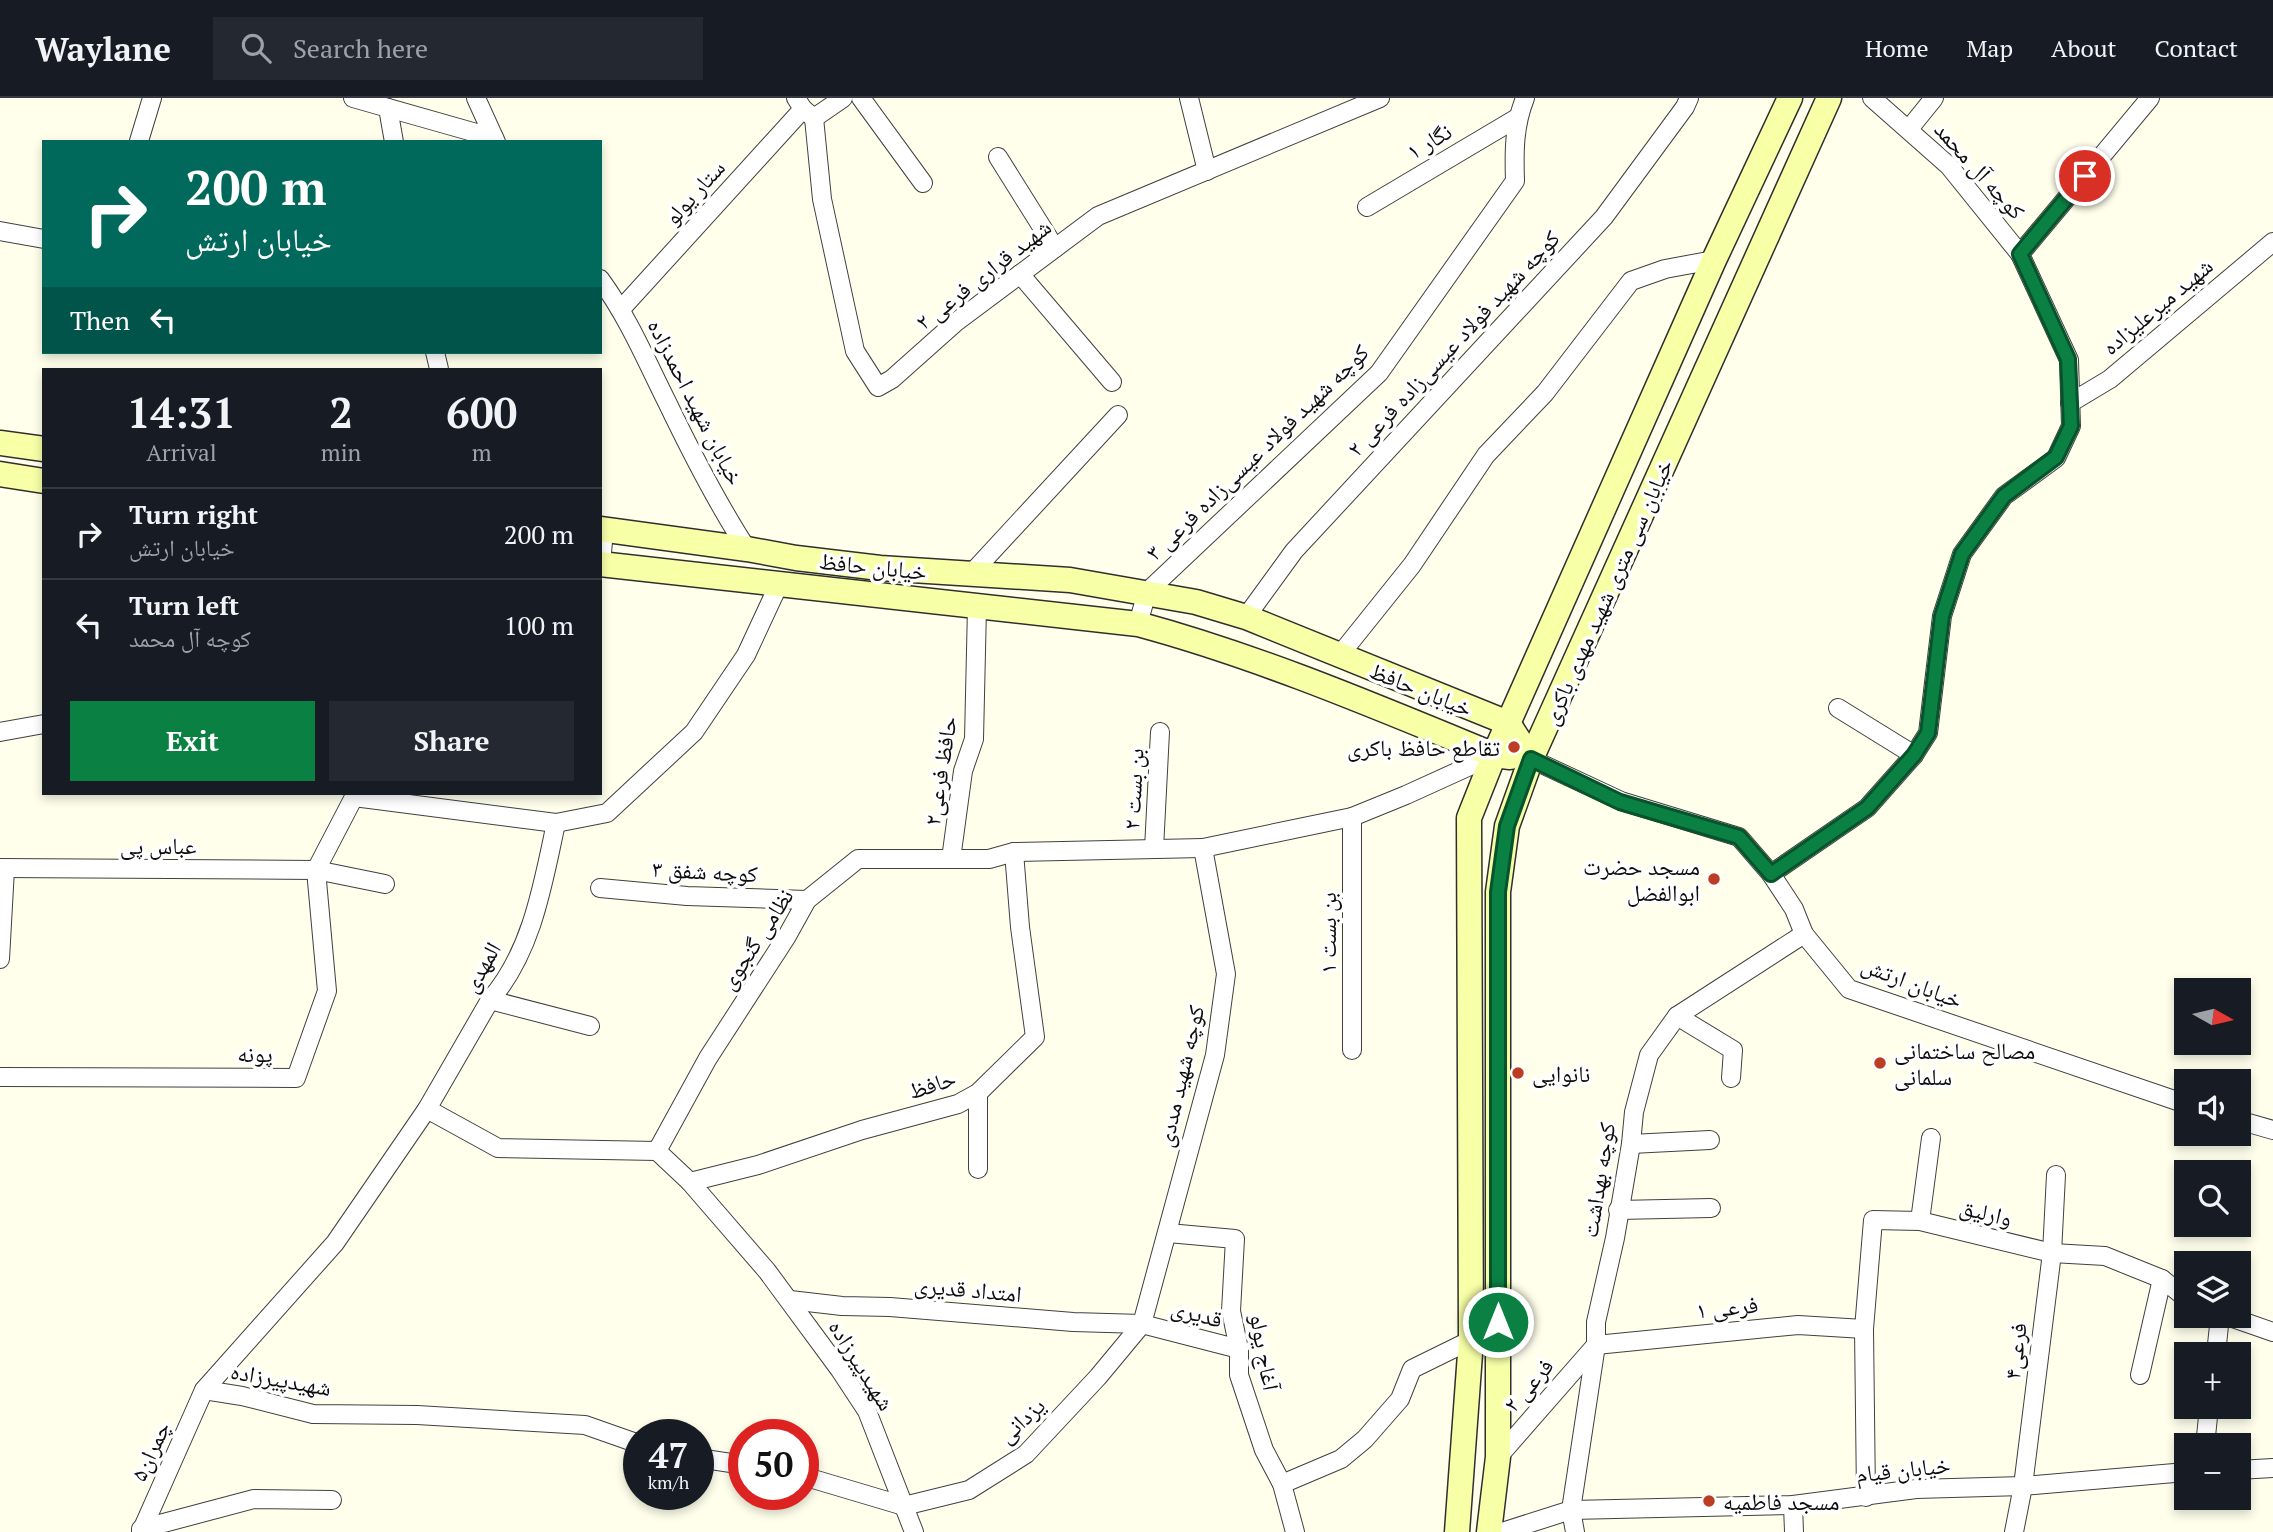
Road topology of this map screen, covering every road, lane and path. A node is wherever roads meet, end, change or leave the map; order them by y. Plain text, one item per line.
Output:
1 (152, 98) edge
2 (353, 98) edge
3 (476, 98) edge
4 (843, 98) edge
5 (861, 98) edge
6 (1189, 98) edge
7 (1380, 98) edge
8 (1525, 98) edge
9 (1689, 98) edge
10 (1790, 98) edge
11 (1829, 98) edge
12 (1872, 98) edge
13 (1934, 98) edge
14 (2150, 98) edge
15 (1336, 107) edge
16 (388, 108) junction
17 (804, 108) edge
18 (1517, 118) junction
19 (1909, 129) junction
20 (139, 140) edge
21 (394, 140) edge
22 (495, 140) edge
23 (998, 157) dead end
24 (1207, 171) junction
25 (923, 183) dead end
26 (1367, 207) dead end
27 (0, 231) edge
28 (42, 239) edge
29 (2273, 242) edge
30 (1055, 248) junction
31 (2020, 254) junction
32 (1714, 260) junction
33 (1020, 274) junction
34 (602, 282) edge
35 (622, 308) junction
36 (1112, 382) dead end
37 (2070, 403) junction
38 (1118, 415) dead end
39 (0, 443) edge
40 (42, 449) edge
41 (0, 474) edge
42 (42, 481) edge
43 (602, 530) edge
44 (747, 549) junction
45 (602, 564) edge
46 (970, 575) junction
47 (779, 584) junction
48 (1147, 592) junction
49 (977, 607) junction
50 (1246, 617) junction
51 (1138, 624) junction
52 (1339, 656) junction
53 (1838, 708) dead end
54 (42, 723) edge
55 (1508, 723) junction
56 (0, 732) edge
57 (1160, 732) dead end
58 (1494, 755) junction
59 (1914, 755) junction
60 (1531, 759) junction
61 (355, 795) edge
62 (1352, 817) junction
63 (556, 823) junction
64 (1203, 848) junction
65 (1154, 849) junction
66 (1014, 852) junction
67 (951, 859) junction
68 (2, 869) edge
69 (316, 870) junction
70 (1771, 874) junction
71 (385, 884) dead end
72 (600, 888) dead end
73 (807, 900) junction
74 (1804, 934) junction
75 (0, 959) edge
76 (490, 1000) junction
77 (1677, 1016) junction
78 (590, 1026) dead end
79 (1352, 1050) dead end
80 (0, 1077) edge
81 (1731, 1078) dead end
82 (978, 1093) junction
83 (2174, 1100) edge
84 (427, 1109) junction
85 (2251, 1123) edge
86 (2273, 1130) edge
87 (1931, 1138) dead end
88 (1710, 1140) dead end
89 (1631, 1144) junction
90 (657, 1151) junction
91 (978, 1169) dead end
92 (2056, 1175) dead end
93 (690, 1182) junction
94 (1711, 1208) dead end
95 (1618, 1210) junction
96 (1920, 1221) junction
97 (1168, 1233) junction
98 (2052, 1253) junction
99 (2162, 1279) junction
100 (2174, 1288) edge
101 (790, 1300) junction
102 (1142, 1324) junction
103 (2251, 1324) edge
104 (1864, 1329) junction
105 (2273, 1332) edge
106 (1471, 1340) junction
107 (1596, 1345) junction
108 (1239, 1349) junction
109 (2140, 1375) dead end
110 (204, 1390) junction
111 (623, 1438) edge
112 (1498, 1457) junction
113 (2273, 1468) edge
114 (2251, 1469) edge
115 (2174, 1473) edge
116 (819, 1481) edge
117 (1282, 1484) junction
118 (2023, 1486) junction
119 (1866, 1497) junction
120 (332, 1500) dead end
121 (1793, 1505) junction
122 (904, 1506) junction
123 (1571, 1510) junction
124 (141, 1531) edge
125 (914, 1532) edge
126 (1295, 1532) edge
127 (1457, 1532) edge
128 (1489, 1532) edge
129 (1502, 1532) edge
130 (1575, 1532) edge
131 (1794, 1532) edge
132 (2014, 1532) edge

1 - 20 street
2 - 16 street
3 - 22 street
4 - 17 street, ستار یولو
5 - 25 street
6 - 24 street
7 - 15 street, شهید قراری فرعی ۲
8 - 18 street, کوچه شهید فولاد عیسی‌زاده فرعی ۳
9 - 50 street, کوچه شهید فولاد عیسی‌زاده فرعی ۲
10 - 32 main road, خیابان سی متری شهید مهدی باکری
11 - 60 main road, خیابان سی متری شهید مهدی باکری
12 - 19 street, کوچه آل محمد
13 - 19 street
14 - 31 street
15 - 24 street, شهید قراری فرعی ۲
16 - 21 street
16 - 22 street
17 - 33 street, شهید قراری فرعی ۲
17 - 35 street, ستار یولو
18 - 26 street, نگار ۱
18 - 48 street, کوچه شهید فولاد عیسی‌زاده فرعی ۳
19 - 31 street, کوچه آل محمد
23 - 30 street
24 - 30 street, شهید قراری فرعی ۲
27 - 28 street
29 - 37 street, شهید میرعلیزاده
30 - 33 street, شهید قراری فرعی ۲
31 - 37 street, کوچه آل محمد
32 - 52 street
32 - 55 main road, خیابان سی متری شهید مهدی باکری
33 - 36 street
34 - 35 street, خیابان شهید احمدزاده
35 - 44 street, خیابان شهید احمدزاده
37 - 59 street, کوچه آل محمد
38 - 46 street
39 - 40 main road
41 - 42 main road
43 - 44 main road, خیابان حافظ
44 - 46 main road, خیابان حافظ
45 - 47 main road, خیابان حافظ
46 - 48 main road, خیابان حافظ
47 - 49 main road, خیابان حافظ
47 - 63 street
48 - 50 main road, خیابان حافظ
48 - 51 street, کوچه شهید فولاد عیسی‌زاده فرعی ۳
49 - 51 main road, خیابان حافظ
49 - 67 street, حافظ فرعی۲
50 - 52 main road, خیابان حافظ
51 - 58 main road, خیابان حافظ
52 - 55 main road, خیابان حافظ
53 - 59 street
54 - 56 street
55 - 58 main road, خیابان سی متری شهید مهدی باکری
55 - 60 main road
57 - 65 street, بن بست ۲
58 - 60 main road, خیابان حافظ
58 - 62 street
58 - 106 main road, خیابان سی متری شهید مهدی باکری
59 - 70 street, کوچه آل محمد
60 - 70 street, خیابان ارتش
60 - 112 main road, خیابان سی متری شهید مهدی باکری
61 - 63 street
61 - 69 street
62 - 64 street
62 - 79 street, بن بست ۱
63 - 76 street, المهدی
64 - 65 street, نظامی گنجوی
64 - 97 street, کوچه شهید مددی
65 - 66 street, نظامی گنجوی
66 - 67 street, نظامی گنجوی
66 - 82 street, حافظ
67 - 73 street, نظامی گنجوی
68 - 69 street, عباس پی
68 - 75 street
69 - 71 street, عباس پی
69 - 80 street, پونه
70 - 74 street, خیابان ارتش
72 - 73 street, کوچه شفق ۳
73 - 90 street, نظامی گنجوی
74 - 77 street, کوچه بهداشت
74 - 83 street, خیابان ارتش
76 - 78 street
76 - 84 street, المهدی
77 - 81 street
77 - 89 street, کوچه بهداشت
82 - 91 street
82 - 93 street, حافظ
84 - 90 street
84 - 110 street, المهدی
85 - 86 street
87 - 96 street
88 - 89 street
89 - 95 street, کوچه بهداشت
90 - 93 street
92 - 98 street, فرعی۴
93 - 101 street, شهیدپیرزاده
94 - 95 street
95 - 107 street, کوچه بهداشت
96 - 98 street, وارلیق
96 - 104 street, وارلیق
97 - 102 street, کوچه شهید مددی
97 - 108 street, آغاج یولو
98 - 99 street, وارلیق
98 - 118 street, فرعی۴
99 - 100 street, وارلیق
99 - 109 street
101 - 102 street, امتداد قدیری
101 - 122 street, شهیدپیرزاده
102 - 108 street, قدیری
102 - 122 street, یزدانی
103 - 105 street
104 - 107 street, فرعی ۱
104 - 119 street
106 - 117 street
106 - 127 main road, خیابان سی متری شهید مهدی باکری
107 - 112 street, فرعی ۲
107 - 123 street, کوچه بهداشت
108 - 117 street, آغاج یولو
110 - 111 street, شهیدپیرزاده
110 - 124 street, چمران۵
112 - 128 main road, خیابان سی متری شهید مهدی باکری
113 - 114 street
115 - 118 street, خیابان قیام
116 - 122 street
117 - 126 street, آغاج یولو
118 - 119 street, خیابان قیام
118 - 132 street, فرعی۴
119 - 121 street, خیابان قیام
120 - 124 street
121 - 123 street, خیابان قیام
121 - 131 street
122 - 125 street, شهیدپیرزاده
123 - 129 street, خیابان قیام
123 - 130 street, کوچه بهداشت

